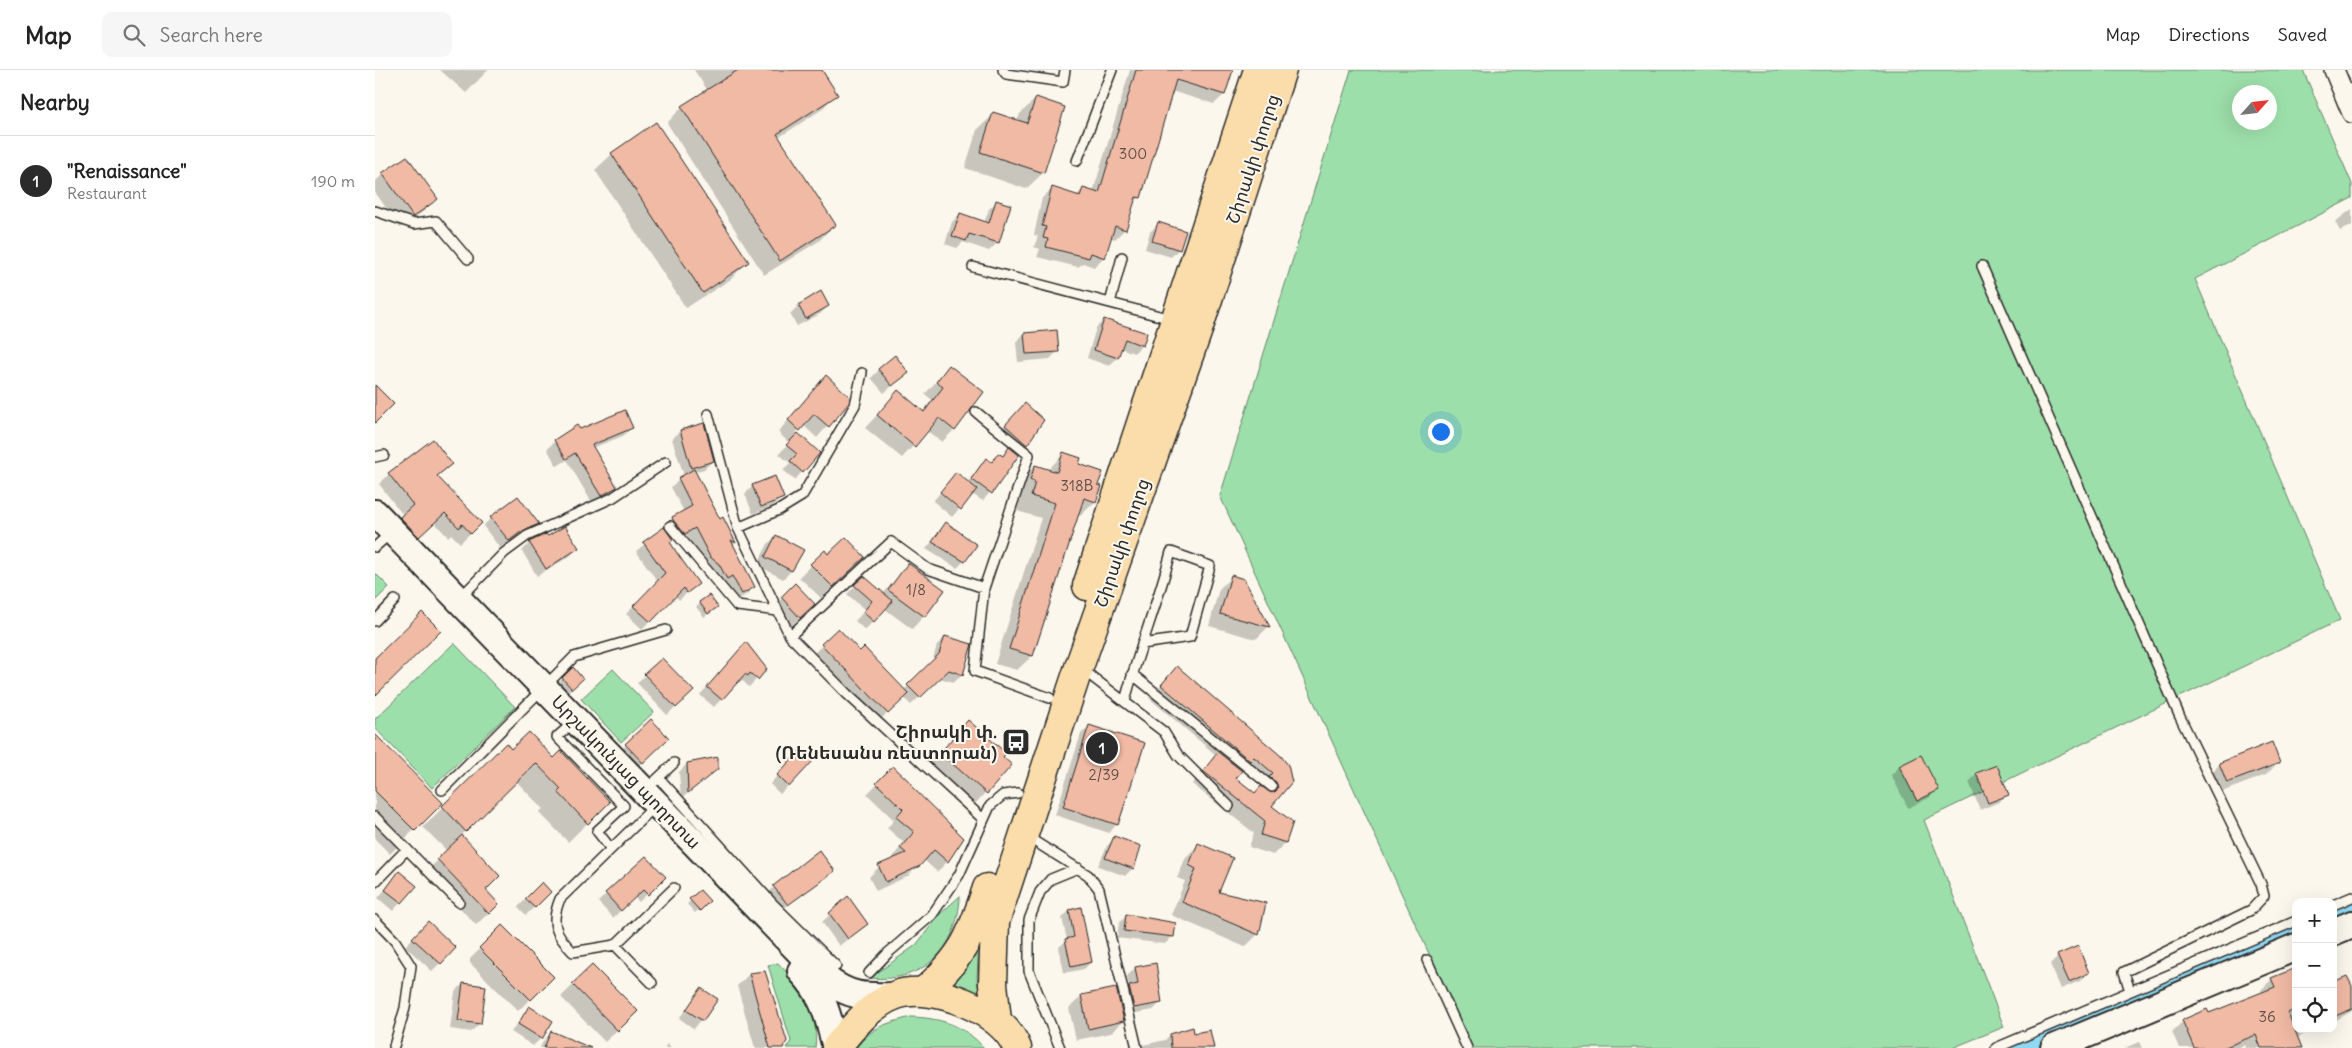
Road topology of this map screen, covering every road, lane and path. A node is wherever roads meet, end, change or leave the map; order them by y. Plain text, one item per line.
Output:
1 (1003, 70) edge
2 (1065, 70) edge
3 (1112, 70) edge
4 (1258, 70) edge
5 (1282, 70) edge
6 (2334, 70) edge
7 (2352, 114) edge
8 (1077, 161) dead end
9 (375, 211) edge
10 (1122, 257) dead end
11 (468, 259) dead end
12 (1983, 266) dead end
13 (973, 267) dead end
14 (1110, 303) junction
15 (1176, 321) junction
16 (862, 373) dead end
17 (976, 412) dead end
18 (708, 414) dead end
19 (666, 462) dead end
20 (375, 513) edge
21 (670, 526) dead end
22 (738, 528) junction
23 (378, 539) edge
24 (984, 588) junction
25 (395, 600) dead end
26 (454, 603) junction
27 (778, 611) junction
28 (375, 621) edge
29 (666, 630) dead end
30 (790, 636) junction
31 (1142, 644) junction
32 (1079, 666) junction
33 (1132, 674) junction
34 (540, 691) junction
35 (1050, 698) junction
36 (1125, 702) junction
37 (567, 728) junction
38 (674, 763) dead end
39 (1272, 787) dead end
40 (442, 790) dead end
41 (1018, 793) junction
42 (652, 797) junction
43 (1229, 806) dead end
44 (375, 817) edge
45 (983, 819) junction
46 (1023, 835) junction
47 (611, 848) junction
48 (407, 849) junction
49 (1078, 868) junction
50 (375, 882) edge
51 (674, 888) dead end
52 (2352, 897) edge
53 (459, 902) dead end
54 (2337, 903) edge
55 (375, 920) edge
56 (2292, 923) edge
57 (2352, 924) edge
58 (2337, 930) edge
59 (615, 944) junction
60 (2292, 949) edge
61 (1427, 960) dead end
62 (835, 966) dead end
63 (869, 974) dead end
64 (651, 983) dead end
65 (2130, 991) junction
66 (923, 992) junction
67 (894, 996) junction
68 (997, 1021) junction
69 (394, 1046) dead end
70 (836, 1048) edge
71 (1017, 1048) edge
72 (1060, 1048) edge
73 (1137, 1048) edge
74 (1467, 1048) edge
75 (1996, 1048) edge
76 (2054, 1048) edge

1 - 2 lane
3 - 8 lane
4 - 15 highway, Շիրակի փողոց
5 - 32 highway, Շիրակի փողոց
6 - 7 street
9 - 11 lane
10 - 14 lane
12 - 65 lane
13 - 14 lane
14 - 15 lane
15 - 35 highway, Շիրակի փողոց
16 - 22 lane
17 - 24 lane
18 - 22 lane
19 - 26 lane
20 - 26 street, Արշակունյաց պողոտա
21 - 27 lane
22 - 27 lane
23 - 26 street, Արշակունյաց պողոտա
24 - 30 lane
24 - 35 lane
25 - 28 lane
26 - 34 street, Արշակունյաց պողոտա
27 - 30 lane
29 - 34 lane
30 - 45 lane
31 - 31 lane
31 - 33 lane
32 - 36 lane
32 - 46 highway, Շիրակի փողոց
33 - 36 lane
33 - 39 lane
34 - 37 street, Արշակունյաց պողոտա
34 - 40 lane
34 - 42 street, Արշակունյաց պողոտա
35 - 41 highway, Շիրակի փողոց
36 - 43 lane
37 - 42 street, Արշակունյաց պողոտա
37 - 47 lane
38 - 42 lane
41 - 45 lane
41 - 66 highway, Շիրակի փողոց
42 - 47 lane
42 - 62 lane
42 - 67 street, Արշակունյաց պողոտա
42 - 70 street, Արշակունյաց պողոտա
44 - 48 lane
45 - 63 lane
46 - 49 lane
46 - 68 highway, Շիրակի փողոց
47 - 59 lane
48 - 50 lane
48 - 53 lane
49 - 72 lane
49 - 73 lane
51 - 59 lane
52 - 54 lane
55 - 69 lane
56 - 65 lane
57 - 58 street
59 - 64 lane
60 - 76 street
61 - 74 lane
65 - 75 lane
66 - 67 highway
66 - 68 highway
67 - 70 highway
68 - 71 highway

